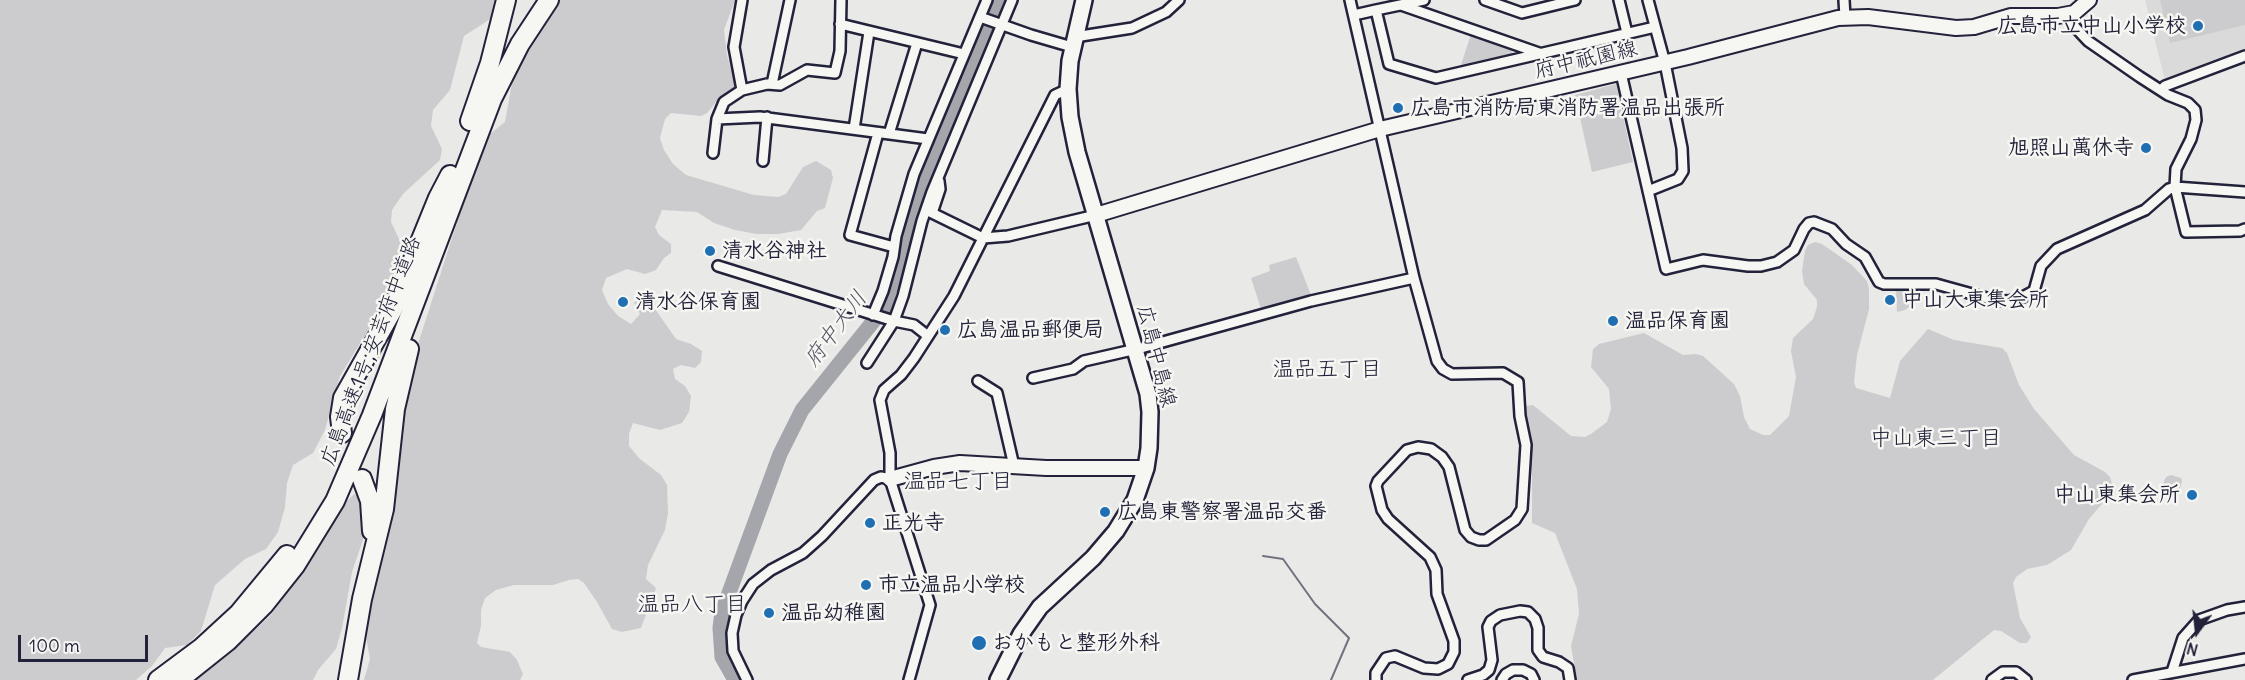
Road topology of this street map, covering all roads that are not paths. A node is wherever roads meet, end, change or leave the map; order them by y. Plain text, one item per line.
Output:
1 (506, 0) edge
2 (549, 0) edge
3 (742, 0) edge
4 (790, 0) edge
5 (842, 0) edge
6 (987, 0) edge
7 (1012, 0) edge
8 (1084, 0) edge
9 (1179, 0) edge
10 (1350, 0) edge
11 (1424, 0) edge
12 (1485, 0) edge
13 (1575, 0) edge
14 (1619, 0) edge
15 (1648, 0) edge
16 (1844, 0) edge
17 (2089, 0) edge
18 (1401, 5) junction
19 (1376, 10) junction
20 (2068, 14) junction
21 (1354, 15) junction
22 (980, 17) junction
23 (1845, 17) junction
24 (840, 24) junction
25 (1002, 24) junction
26 (1655, 27) junction
27 (869, 32) junction
28 (1627, 33) junction
29 (1074, 41) junction
30 (917, 43) junction
31 (964, 54) junction
32 (1542, 54) junction
33 (2245, 57) edge
34 (1665, 63) junction
35 (1621, 73) junction
36 (772, 84) junction
37 (1068, 89) junction
38 (742, 90) junction
39 (2161, 90) junction
40 (767, 117) junction
41 (717, 119) junction
42 (854, 129) junction
43 (1380, 129) junction
44 (878, 133) junction
45 (889, 134) junction
46 (928, 139) junction
47 (713, 153) dead end
48 (762, 161) dead end
49 (939, 176) junction
50 (455, 179) junction
51 (2170, 186) junction
52 (1648, 191) junction
53 (2245, 192) edge
54 (1096, 215) junction
55 (2245, 229) edge
56 (983, 238) junction
57 (894, 247) junction
58 (718, 266) dead end
59 (1414, 278) junction
60 (873, 315) junction
61 (894, 321) junction
62 (928, 336) junction
63 (1135, 350) junction
64 (867, 363) dead end
65 (1033, 378) dead end
66 (978, 381) dead end
67 (342, 433) dead end
68 (1014, 466) junction
69 (1146, 468) junction
70 (362, 479) dead end
71 (890, 479) junction
72 (2245, 607) edge
73 (2245, 660) edge
74 (2201, 668) junction
75 (2172, 672) junction
76 (2146, 679) edge
77 (158, 680) edge
78 (179, 680) edge
79 (346, 680) edge
80 (747, 680) edge
81 (909, 680) edge
82 (998, 680) edge
83 (1376, 680) edge
84 (1468, 680) edge
85 (1502, 680) edge
86 (1534, 680) edge
87 (1570, 680) edge
88 (1992, 680) edge
89 (2026, 680) edge
90 (2133, 680) edge
91 (2199, 680) edge

1 - 50 highway, 広島高速1号;安芸府中道路
2 - 50 highway, 広島高速1号;安芸府中道路
3 - 38 street
4 - 36 street
5 - 24 street
6 - 22 street
7 - 25 street
8 - 29 main road, 広島中島線
9 - 29 street
10 - 21 street
11 - 18 street
12 - 13 street
14 - 28 street
15 - 26 street
16 - 23 street
17 - 20 main road
18 - 19 street
18 - 32 street
19 - 21 street
19 - 32 street
20 - 23 main road, 府中祇園線
20 - 39 street
21 - 43 street
22 - 25 street
22 - 31 street
23 - 34 main road, 府中祇園線
24 - 27 street
24 - 36 street
25 - 29 street
25 - 49 street
26 - 28 street
26 - 34 street
27 - 30 street
27 - 42 street
28 - 32 street
29 - 37 main road, 広島中島線
30 - 31 street
30 - 45 street
31 - 46 street
33 - 39 street
34 - 35 main road, 府中祇園線
34 - 52 street
35 - 43 main road, 府中祇園線
35 - 52 street
36 - 38 street
37 - 54 main road, 広島中島線
37 - 56 street
38 - 41 street
39 - 51 street
40 - 41 street
40 - 42 street
40 - 48 street
41 - 47 street
42 - 44 street
43 - 54 main road, 府中祇園線
43 - 59 street
44 - 45 street
44 - 57 street
45 - 46 street
46 - 57 street
49 - 56 street
49 - 61 street
50 - 67 highway
50 - 77 highway, 広島高速1号;安芸府中道路
50 - 78 highway, 広島高速1号;安芸府中道路
50 - 79 highway
51 - 52 street
51 - 53 street
51 - 55 street
54 - 56 street
54 - 63 main road, 広島中島線
56 - 62 street
57 - 60 street
58 - 60 street
59 - 63 street
59 - 83 street
60 - 61 street
61 - 62 street
61 - 64 street
62 - 71 street
63 - 65 street
63 - 69 main road, 広島中島線
66 - 68 street
68 - 69 main road
68 - 71 main road
69 - 82 main road, 広島中島線
70 - 79 highway
71 - 80 street
71 - 81 street
72 - 75 street
73 - 74 street
74 - 75 street
74 - 91 street
75 - 76 street
76 - 90 street
84 - 87 street
85 - 86 street
88 - 89 street

